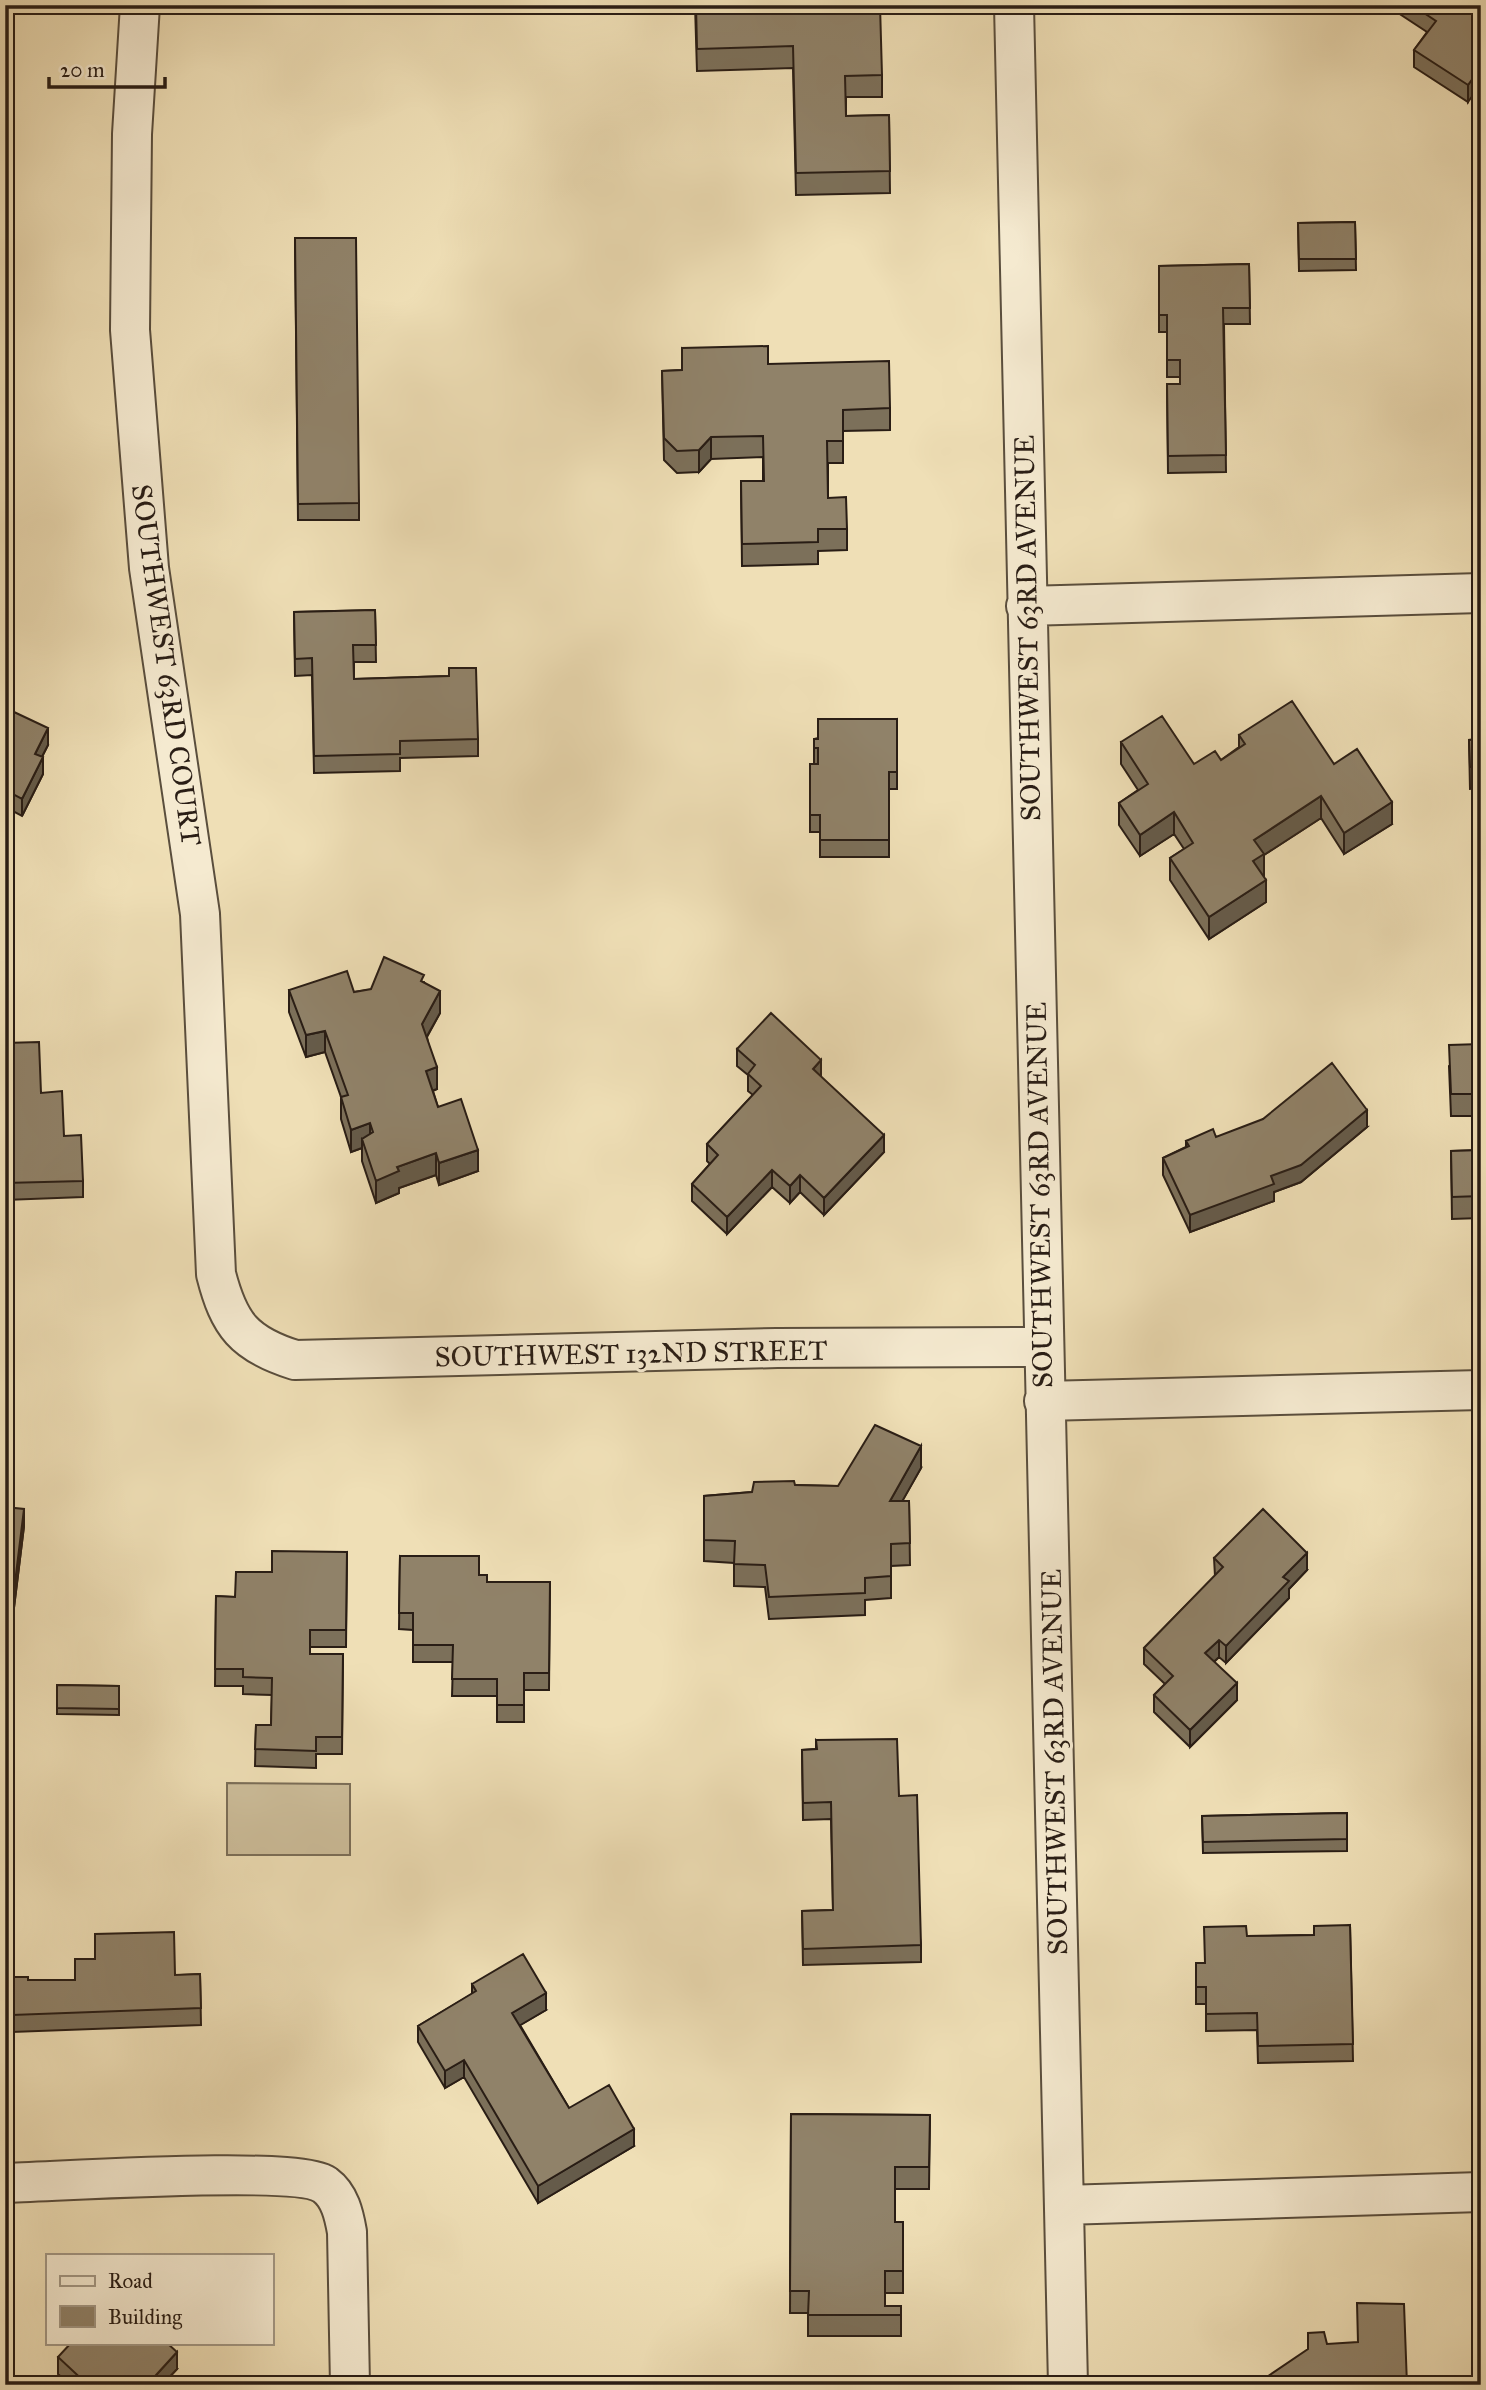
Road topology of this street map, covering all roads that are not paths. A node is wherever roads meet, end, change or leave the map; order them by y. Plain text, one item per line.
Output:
1 (140, 5) edge
2 (1014, 5) edge
3 (1481, 593) edge
4 (1026, 606) junction
5 (233, 1321) joint
6 (1042, 1347) junction
7 (1481, 1391) edge
8 (1044, 1401) junction
9 (5, 2183) edge
10 (1481, 2192) edge
11 (1064, 2205) junction
12 (350, 2385) edge
13 (1068, 2385) edge

1 - 5 street, SOUTHWEST 63RD COURT
2 - 4 street, SOUTHWEST 63RD AVENUE
3 - 4 street
4 - 6 street, SOUTHWEST 63RD AVENUE
5 - 6 street, SOUTHWEST 132ND STREET
6 - 8 street, SOUTHWEST 63RD AVENUE
7 - 8 street
8 - 11 street, SOUTHWEST 63RD AVENUE
9 - 12 street
10 - 11 street
11 - 13 street, SOUTHWEST 63RD AVENUE

